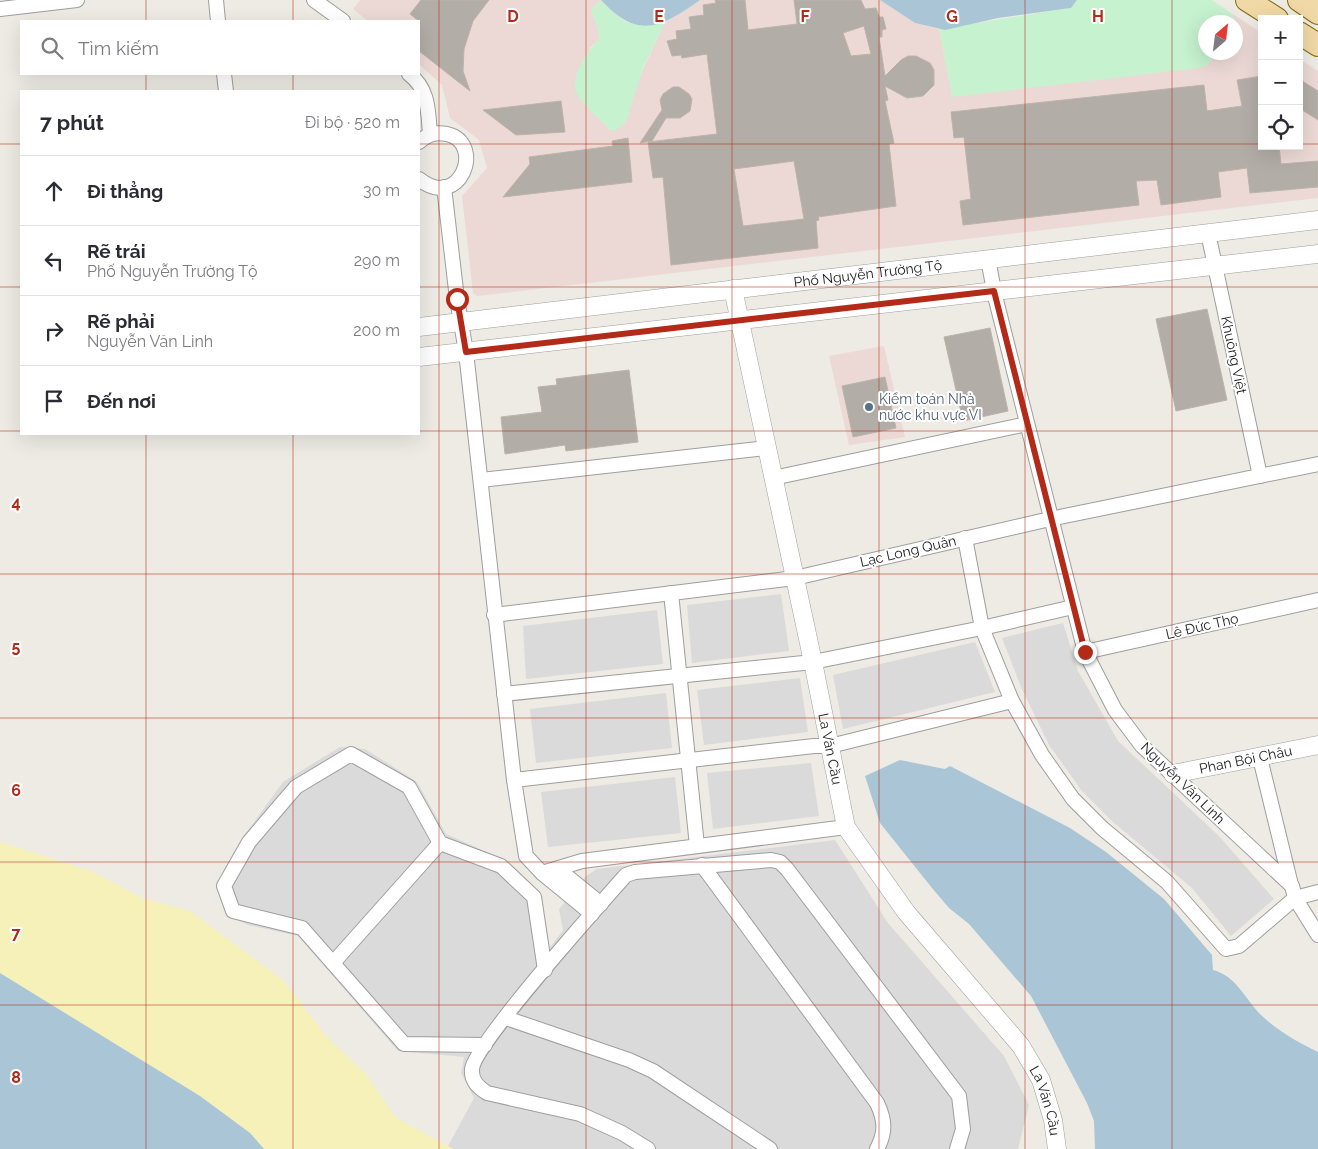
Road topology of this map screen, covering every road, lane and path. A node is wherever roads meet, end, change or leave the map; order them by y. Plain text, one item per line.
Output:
1 (77, 0) edge
2 (216, 0) edge
3 (314, 0) edge
4 (1247, 0) edge
5 (1300, 0) edge
6 (0, 10) edge
7 (1318, 13) edge
8 (1271, 15) edge
9 (218, 20) edge
10 (342, 20) edge
11 (224, 75) edge
12 (410, 75) edge
13 (226, 90) edge
14 (424, 138) edge
15 (420, 179) edge
16 (444, 187) junction
17 (1318, 220) edge
18 (1208, 233) junction
19 (1318, 254) edge
20 (988, 259) junction
21 (1215, 266) junction
22 (733, 289) junction
23 (994, 291) junction
24 (738, 320) junction
25 (461, 322) junction
26 (420, 327) edge
27 (466, 352) junction
28 (420, 357) edge
29 (1027, 424) junction
30 (766, 448) junction
31 (1318, 464) edge
32 (1260, 476) junction
33 (773, 478) junction
34 (480, 480) junction
35 (1050, 519) junction
36 (965, 538) junction
37 (795, 578) junction
38 (670, 593) junction
39 (1318, 600) edge
40 (1073, 607) junction
41 (494, 615) junction
42 (982, 628) junction
43 (1085, 652) junction
44 (813, 662) junction
45 (679, 676) junction
46 (504, 694) junction
47 (1012, 701) junction
48 (1318, 745) edge
49 (830, 746) junction
50 (1260, 758) junction
51 (688, 760) junction
52 (1173, 774) junction
53 (514, 780) junction
54 (846, 827) junction
55 (440, 843) junction
56 (697, 846) junction
57 (702, 865) junction
58 (558, 869) junction
59 (542, 873) junction
60 (1293, 892) junction
61 (1318, 892) edge
62 (596, 909) junction
63 (1318, 935) edge
64 (333, 963) junction
65 (545, 970) junction
66 (506, 1018) junction
67 (485, 1045) junction
68 (648, 1149) edge
69 (770, 1149) edge
70 (876, 1149) edge
71 (957, 1149) edge
72 (1057, 1149) edge

1 - 6 street
2 - 9 street
3 - 10 street
4 - 8 main road
5 - 7 main road
11 - 13 street
12 - 14 street
14 - 16 street
15 - 16 street
16 - 25 street
17 - 18 street, Phố Nguyễn Trường Tộ
18 - 20 street, Phố Nguyễn Trường Tộ
18 - 21 street, Khuông Việt
19 - 21 street
20 - 22 street, Phố Nguyễn Trường Tộ
20 - 23 street, Nguyễn Văn Linh
21 - 23 street
21 - 32 street, Khuông Việt
22 - 24 street, La Văn Cầu
22 - 25 street, Phố Nguyễn Trường Tộ
23 - 24 street
23 - 29 street, Nguyễn Văn Linh
24 - 27 street
24 - 30 street, La Văn Cầu
25 - 26 street, Phố Nguyễn Trường Tộ
25 - 27 street
27 - 28 street
27 - 34 street
29 - 33 street
29 - 35 street, Nguyễn Văn Linh
30 - 33 street, La Văn Cầu
30 - 34 street
31 - 32 street, Lạc Long Quân
32 - 35 street, Lạc Long Quân
33 - 37 street, La Văn Cầu
34 - 41 street
35 - 36 street, Lạc Long Quân
35 - 40 street, Nguyễn Văn Linh
36 - 37 street, Lạc Long Quân
36 - 42 street
37 - 38 street, Lạc Long Quân
37 - 44 street, La Văn Cầu
38 - 41 street, Lạc Long Quân
38 - 45 street
39 - 43 street, Lê Đức Thọ
40 - 42 street
40 - 43 street, Nguyễn Văn Linh
41 - 46 street
42 - 44 street
42 - 47 street
43 - 52 street, Nguyễn Văn Linh
44 - 45 street
44 - 49 street, La Văn Cầu
45 - 46 street
45 - 51 street
46 - 53 street
47 - 49 street
47 - 60 street
48 - 50 street, Phan Bội Châu
49 - 51 street
49 - 54 street, La Văn Cầu
50 - 52 street, Phan Bội Châu
50 - 60 street, Nguyễn Văn Linh
51 - 53 street
51 - 56 street
52 - 60 street, Nguyễn Văn Linh
53 - 59 street
54 - 56 street
54 - 72 street, La Văn Cầu
55 - 64 street
55 - 64 street
55 - 65 street
56 - 58 street
57 - 62 street
57 - 70 street
57 - 71 street
58 - 59 street
58 - 62 street
59 - 62 street
60 - 61 street
60 - 63 street, Nguyễn Văn Linh
62 - 65 street
64 - 67 street
65 - 66 street
66 - 67 street
66 - 69 street
67 - 68 street

